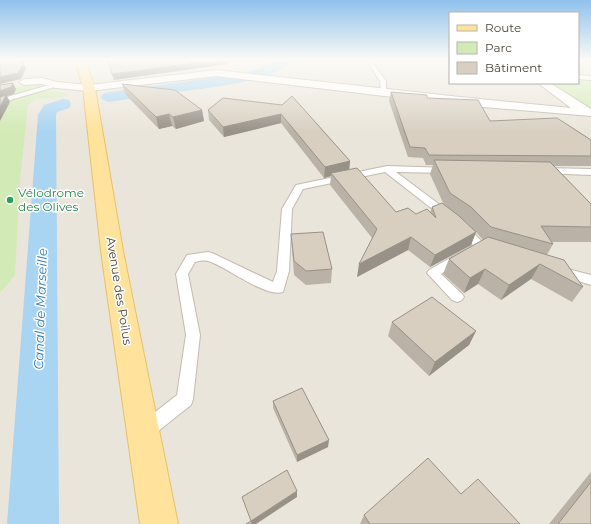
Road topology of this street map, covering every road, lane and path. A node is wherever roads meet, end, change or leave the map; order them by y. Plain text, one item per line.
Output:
1 (18, 83) edge
2 (49, 83) edge
3 (59, 83) edge
4 (79, 83) edge
5 (303, 83) edge
6 (383, 83) edge
7 (545, 84) edge
8 (12, 85) edge
9 (56, 85) junction
10 (384, 93) junction
11 (0, 101) edge
12 (590, 114) edge
13 (387, 169) junction
14 (456, 170) edge
15 (533, 171) edge
16 (591, 172) edge
17 (547, 267) edge
18 (591, 280) edge
19 (457, 298) dead end
20 (143, 432) junction
21 (159, 524) edge

1 - 8 street
2 - 9 street
3 - 9 street
4 - 20 main road, Avenue des Poilus
5 - 10 street
6 - 10 lane
7 - 12 street
9 - 11 lane
10 - 12 street
13 - 14 lane
13 - 19 lane
13 - 20 lane
15 - 16 lane
17 - 18 lane
20 - 21 main road, Avenue des Poilus

